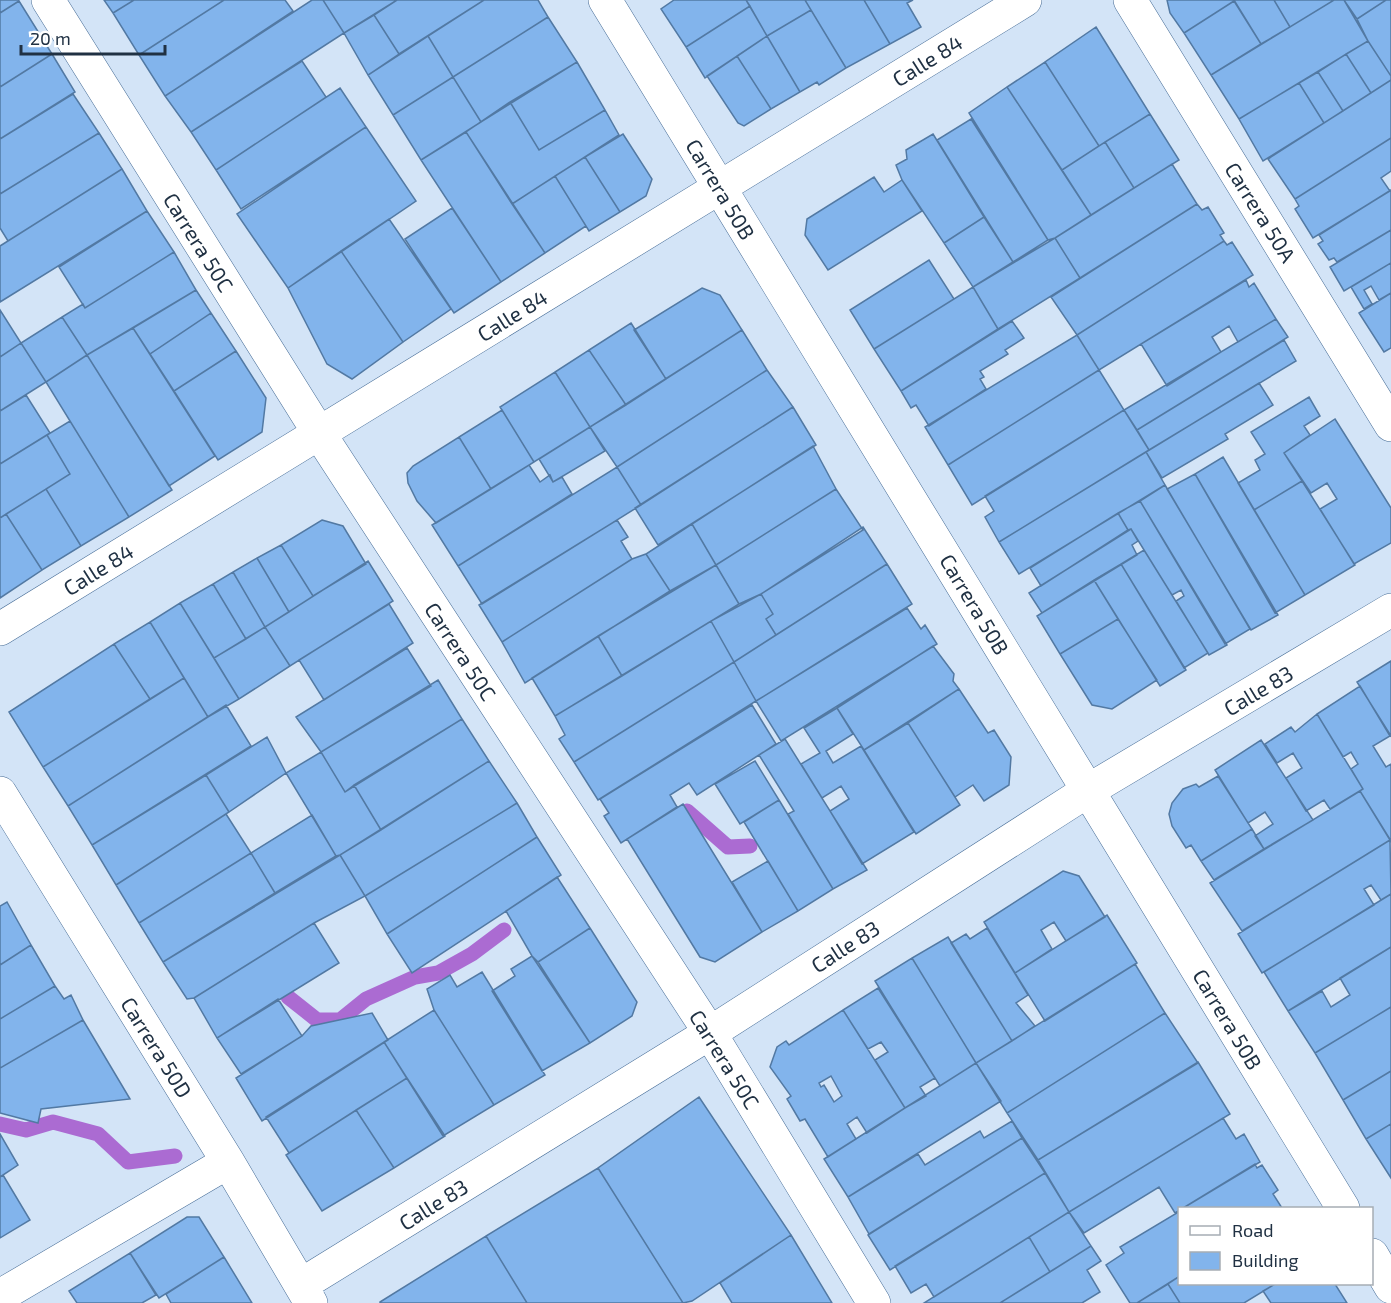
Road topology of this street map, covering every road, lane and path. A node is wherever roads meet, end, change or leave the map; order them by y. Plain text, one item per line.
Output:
1 (48, 0) edge
2 (605, 0) edge
3 (1025, 0) edge
4 (1130, 0) edge
5 (720, 187) junction
6 (1391, 425) edge
7 (319, 434) junction
8 (1391, 610) edge
9 (0, 629) edge
10 (1089, 790) junction
11 (0, 793) edge
12 (710, 1033) junction
13 (228, 1162) junction
14 (1342, 1207) edge
15 (1373, 1258) edge
16 (1391, 1287) edge
17 (306, 1294) edge
18 (0, 1296) edge
19 (874, 1303) edge

1 - 7 street, Carrera 50C
2 - 5 street, Carrera 50B
3 - 5 street, Calle 84
4 - 6 street, Carrera 50A
5 - 7 street, Calle 84
5 - 10 street, Carrera 50B
7 - 9 street, Calle 84
7 - 12 street, Carrera 50C
8 - 10 street, Calle 83
10 - 12 street, Calle 83
10 - 14 street, Carrera 50B
11 - 13 street, Carrera 50D
12 - 17 street, Calle 83
12 - 19 street, Carrera 50C
13 - 17 street, Carrera 50D
13 - 18 street
15 - 16 street

